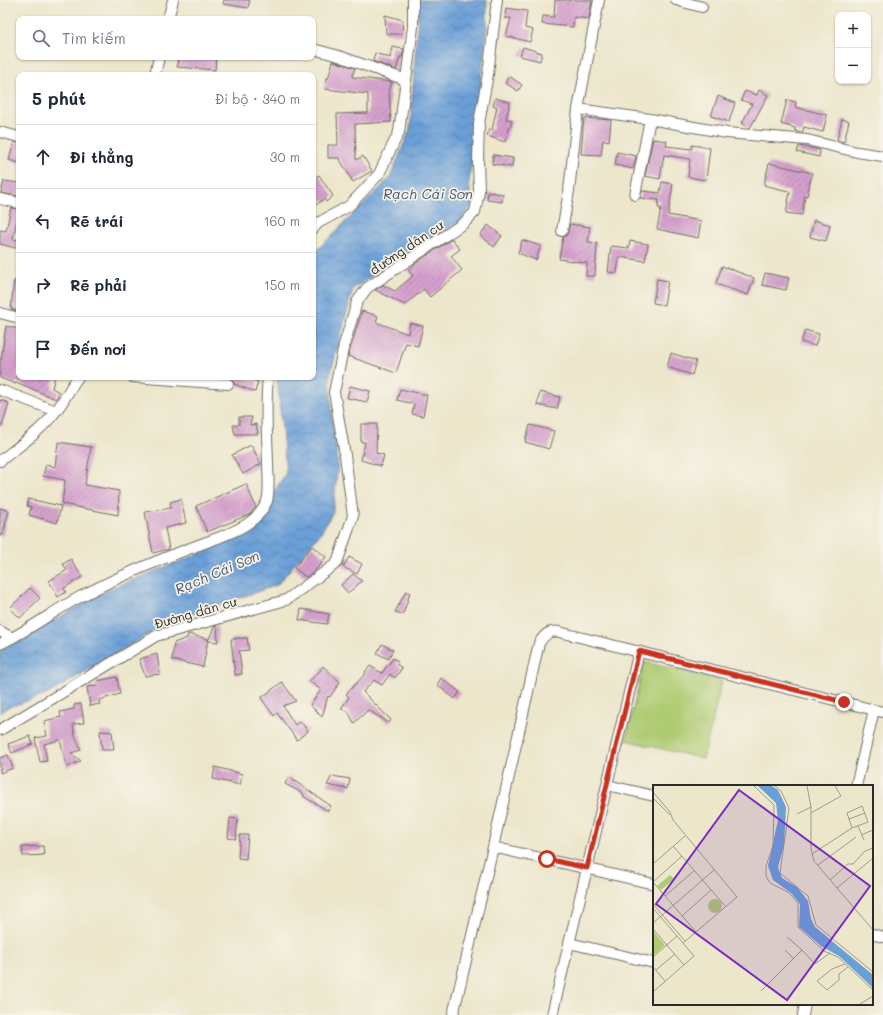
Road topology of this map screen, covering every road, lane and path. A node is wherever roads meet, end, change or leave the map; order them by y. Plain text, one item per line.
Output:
1 (173, 0) edge
2 (413, 0) edge
3 (497, 0) edge
4 (599, 0) edge
5 (676, 0) edge
6 (702, 7) dead end
7 (169, 16) edge
8 (316, 51) edge
9 (159, 60) edge
10 (156, 72) edge
11 (406, 80) junction
12 (578, 109) junction
13 (650, 119) junction
14 (0, 132) edge
15 (16, 136) edge
16 (883, 156) edge
17 (635, 195) dead end
18 (0, 199) edge
19 (16, 203) edge
20 (316, 225) edge
21 (562, 231) dead end
22 (0, 313) edge
23 (16, 317) edge
24 (76, 380) edge
25 (174, 380) edge
26 (268, 380) edge
27 (228, 384) dead end
28 (0, 390) edge
29 (56, 411) junction
30 (0, 461) edge
31 (353, 516) joint
32 (0, 630) edge
33 (12, 638) junction
34 (0, 644) edge
35 (639, 651) junction
36 (879, 711) edge
37 (0, 730) edge
38 (607, 785) junction
39 (856, 785) edge
40 (653, 796) edge
41 (493, 846) junction
42 (587, 868) junction
43 (653, 884) edge
44 (873, 934) edge
45 (883, 937) edge
46 (569, 943) junction
47 (653, 963) edge
48 (805, 1005) edge
49 (453, 1015) edge
50 (552, 1015) edge
51 (803, 1015) edge

1 - 7 street
2 - 11 street
3 - 31 street, đường dân cư
4 - 12 street
5 - 6 street
8 - 11 street
9 - 10 street
11 - 20 street
12 - 13 street
12 - 21 street
13 - 16 street
13 - 17 street
14 - 15 street
18 - 19 street
22 - 23 street
24 - 29 street
25 - 27 street
26 - 33 street
28 - 29 street
29 - 30 street
31 - 37 street, Đường dân cư
32 - 33 street
33 - 34 street
35 - 36 street
35 - 38 street
35 - 41 street
36 - 39 street
38 - 40 street
38 - 42 street
41 - 42 street
41 - 49 street
42 - 43 street
42 - 46 street
44 - 45 street
46 - 47 street
46 - 50 street
48 - 51 street

